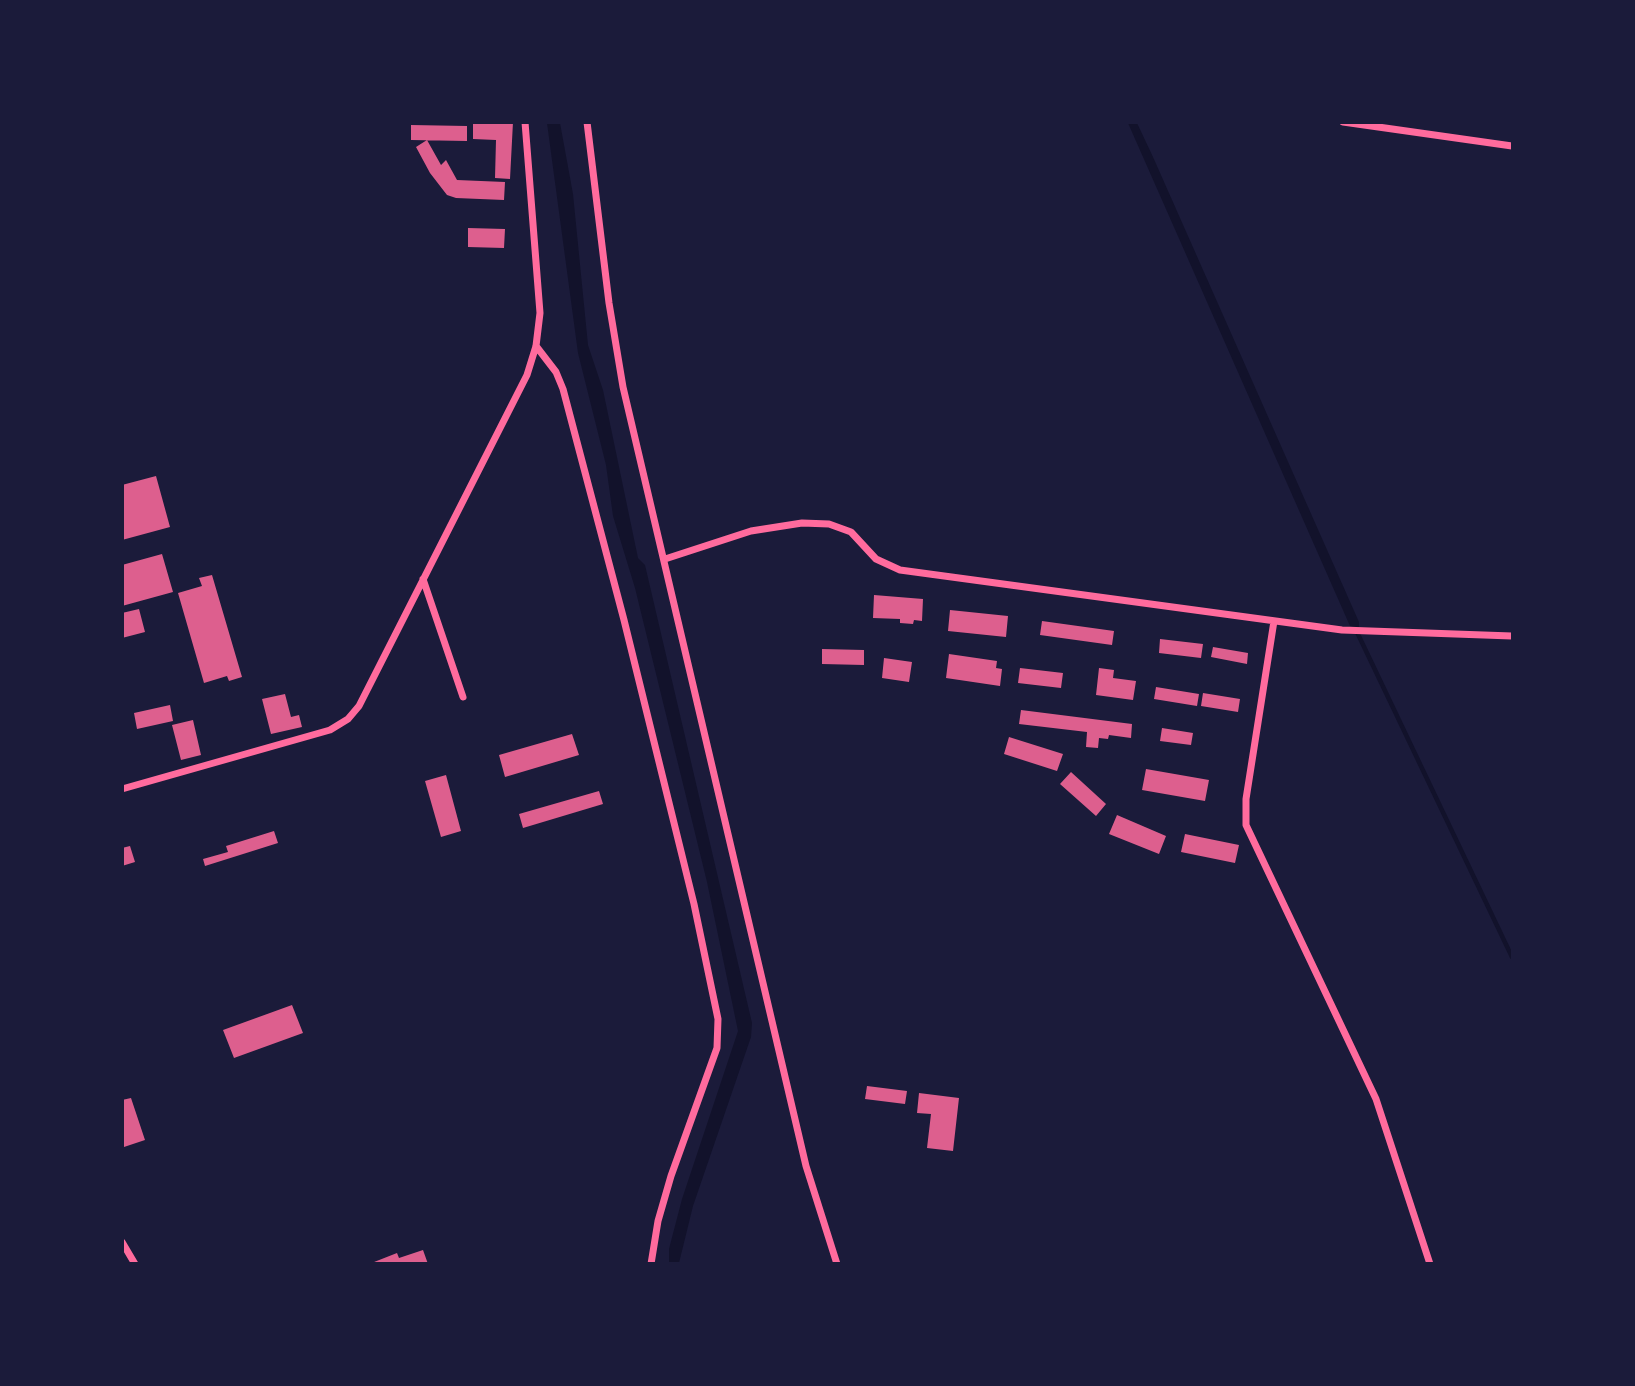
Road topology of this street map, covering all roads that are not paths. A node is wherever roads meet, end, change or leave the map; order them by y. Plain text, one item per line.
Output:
1 (525, 122) edge
2 (587, 122) edge
3 (1343, 122) edge
4 (1513, 146) edge
5 (536, 346) junction
6 (665, 559) junction
7 (423, 579) junction
8 (1274, 621) junction
9 (1513, 636) edge
10 (463, 697) dead end
11 (122, 789) edge
12 (122, 1242) edge
13 (135, 1264) edge
14 (651, 1264) edge
15 (837, 1264) edge
16 (1430, 1264) edge

1 - 5 street
2 - 6 street
3 - 4 street
5 - 7 street
5 - 14 street
6 - 8 street
6 - 15 street
7 - 10 street
7 - 11 street
8 - 9 street
8 - 16 street
12 - 13 street

